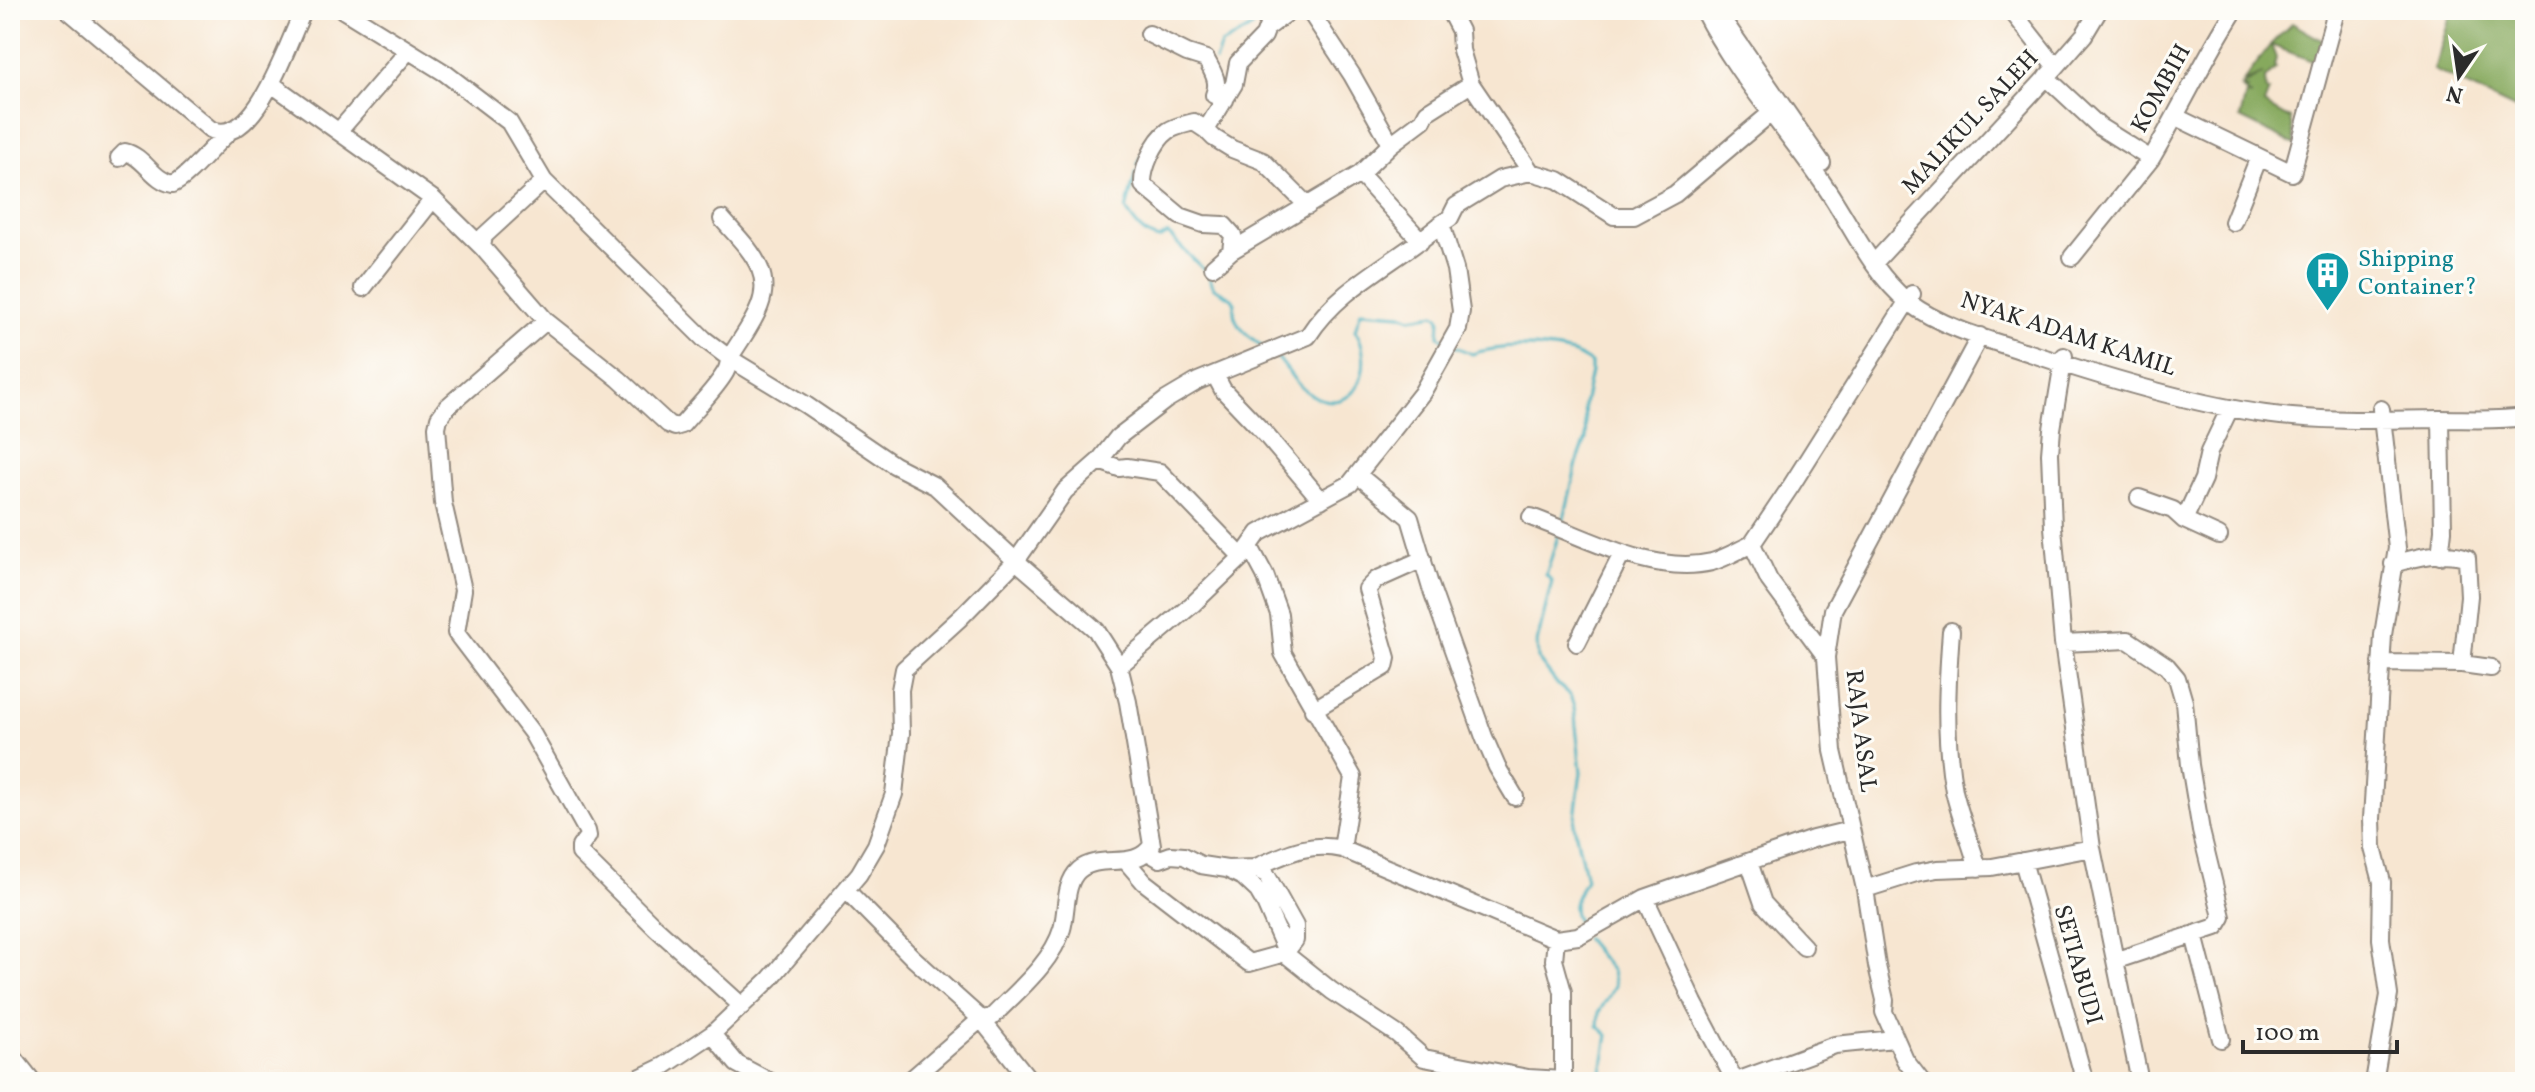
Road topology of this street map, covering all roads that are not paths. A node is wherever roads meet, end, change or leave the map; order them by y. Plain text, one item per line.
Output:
1 (68, 10) edge
2 (304, 10) edge
3 (343, 10) edge
4 (1291, 10) edge
5 (1306, 10) edge
6 (1449, 10) edge
7 (1703, 10) edge
8 (1716, 10) edge
9 (2011, 10) edge
10 (2099, 10) edge
11 (2235, 10) edge
12 (2336, 11) edge
13 (1149, 34) dead end
14 (408, 51) junction
15 (2051, 72) junction
16 (1471, 84) junction
17 (273, 85) junction
18 (1220, 97) junction
19 (1772, 112) junction
20 (2176, 117) junction
21 (1206, 130) junction
22 (339, 131) junction
23 (228, 133) junction
24 (1391, 144) junction
25 (2259, 157) junction
26 (119, 158) dead end
27 (2151, 159) junction
28 (1531, 172) junction
29 (1360, 174) junction
30 (544, 181) junction
31 (433, 199) junction
32 (1308, 206) junction
33 (722, 219) dead end
34 (2233, 222) dead end
35 (1441, 224) junction
36 (1421, 241) junction
37 (482, 247) junction
38 (1231, 251) junction
39 (2072, 257) dead end
40 (1877, 259) junction
41 (1213, 267) dead end
42 (363, 288) dead end
43 (1910, 298) junction
44 (546, 321) junction
45 (1955, 321) junction
46 (1980, 336) junction
47 (729, 358) junction
48 (2063, 359) junction
49 (1215, 375) junction
50 (2525, 407) edge
51 (2230, 408) junction
52 (2382, 414) junction
53 (2525, 417) edge
54 (2441, 419) junction
55 (1099, 461) junction
56 (1358, 475) junction
57 (2139, 498) dead end
58 (1321, 500) junction
59 (1531, 517) dead end
60 (2184, 520) junction
61 (2219, 536) dead end
62 (1752, 544) junction
63 (1246, 552) junction
64 (1622, 554) junction
65 (2440, 556) junction
66 (1423, 559) junction
67 (1016, 561) junction
68 (2393, 564) junction
69 (1951, 631) dead end
70 (1577, 643) dead end
71 (2063, 643) junction
72 (1826, 657) junction
73 (2381, 663) junction
74 (2462, 664) junction
75 (1119, 666) junction
76 (2491, 668) dead end
77 (1313, 710) junction
78 (1515, 797) dead end
79 (1850, 830) junction
80 (2092, 848) junction
81 (1342, 849) junction
82 (1148, 852) junction
83 (1126, 861) junction
84 (2023, 861) junction
85 (1749, 862) junction
86 (1254, 868) junction
87 (1978, 868) junction
88 (1227, 869) junction
89 (1865, 889) junction
90 (846, 890) junction
91 (1645, 898) junction
92 (2194, 935) junction
93 (1556, 939) junction
94 (1804, 947) dead end
95 (1285, 953) junction
96 (2117, 960) junction
97 (1885, 1000) junction
98 (742, 1006) junction
99 (981, 1019) junction
100 (712, 1034) junction
101 (1894, 1039) junction
102 (2221, 1039) dead end
103 (10, 1053) edge
104 (1563, 1081) edge
105 (33, 1082) edge
106 (631, 1082) edge
107 (771, 1082) edge
108 (908, 1082) edge
109 (1031, 1082) edge
110 (1735, 1082) edge
111 (1922, 1082) edge
112 (1935, 1082) edge
113 (2085, 1082) edge
114 (2140, 1082) edge
115 (2374, 1082) edge

1 - 23 street
2 - 17 street
3 - 14 street
4 - 18 street
5 - 24 street
6 - 16 street
7 - 19 street, NYAK ADAM KAMIL
8 - 40 street
9 - 15 street, KOMBIH
10 - 15 street, MALIKUL SALEH
11 - 20 street, KOMBIH
12 - 25 street
13 - 18 street
14 - 22 street
14 - 30 street
15 - 27 street, KOMBIH
15 - 40 street, MALIKUL SALEH
16 - 24 street
16 - 28 street
17 - 22 street
17 - 23 street
18 - 21 street
19 - 28 street
19 - 40 street, NYAK ADAM KAMIL
20 - 25 street
20 - 27 street, KOMBIH
21 - 32 street
21 - 38 street
22 - 31 street
23 - 26 street
24 - 29 street
25 - 34 street
27 - 39 street
28 - 35 street
29 - 32 street
29 - 36 street
30 - 37 street
30 - 47 street
31 - 37 street
31 - 42 street
32 - 38 street
33 - 47 street
35 - 36 street
35 - 56 street
36 - 49 street
37 - 44 street
38 - 41 street
40 - 43 street, NYAK ADAM KAMIL
43 - 45 street, NYAK ADAM KAMIL
43 - 62 street
44 - 47 street
44 - 98 street
45 - 46 street, NYAK ADAM KAMIL
45 - 48 street
46 - 48 street, NYAK ADAM KAMIL
46 - 72 street
47 - 67 street
48 - 51 street, NYAK ADAM KAMIL
48 - 52 street
48 - 71 street
49 - 55 street
49 - 58 street
50 - 52 street
51 - 52 street, NYAK ADAM KAMIL
51 - 60 street
52 - 54 street, NYAK ADAM KAMIL
52 - 68 street
53 - 54 street, NYAK ADAM KAMIL
54 - 65 street
55 - 63 street
55 - 67 street
56 - 58 street
56 - 66 street
57 - 60 street
58 - 63 street
59 - 64 street
60 - 61 street
62 - 64 street
62 - 72 street, RAJA ASAL
63 - 75 street
63 - 77 street
64 - 70 street
65 - 68 street
65 - 74 street
66 - 77 street
66 - 78 street
67 - 75 street
67 - 90 street
68 - 73 street
69 - 87 street
71 - 80 street
71 - 92 street
72 - 79 street, RAJA ASAL
73 - 74 street
73 - 115 street
74 - 76 street
75 - 82 street
77 - 81 street
79 - 85 street
79 - 89 street, RAJA ASAL
80 - 84 street
80 - 96 street
81 - 86 street
81 - 93 street
82 - 83 street
82 - 88 street
83 - 95 street
83 - 99 street
84 - 87 street
84 - 113 street, SETIABUDI
85 - 91 street
85 - 94 street
86 - 88 street
86 - 95 street
87 - 89 street
88 - 95 street
89 - 97 street, RAJA ASAL
90 - 98 street
90 - 99 street
91 - 93 street
91 - 110 street
92 - 96 street
92 - 102 street
93 - 104 street
95 - 104 street
96 - 114 street
97 - 101 street, RAJA ASAL
97 - 112 street, RAJA ASAL
98 - 100 street
99 - 108 street
99 - 109 street
100 - 106 street
100 - 107 street
101 - 110 street
101 - 111 street, RAJA ASAL
103 - 105 street

